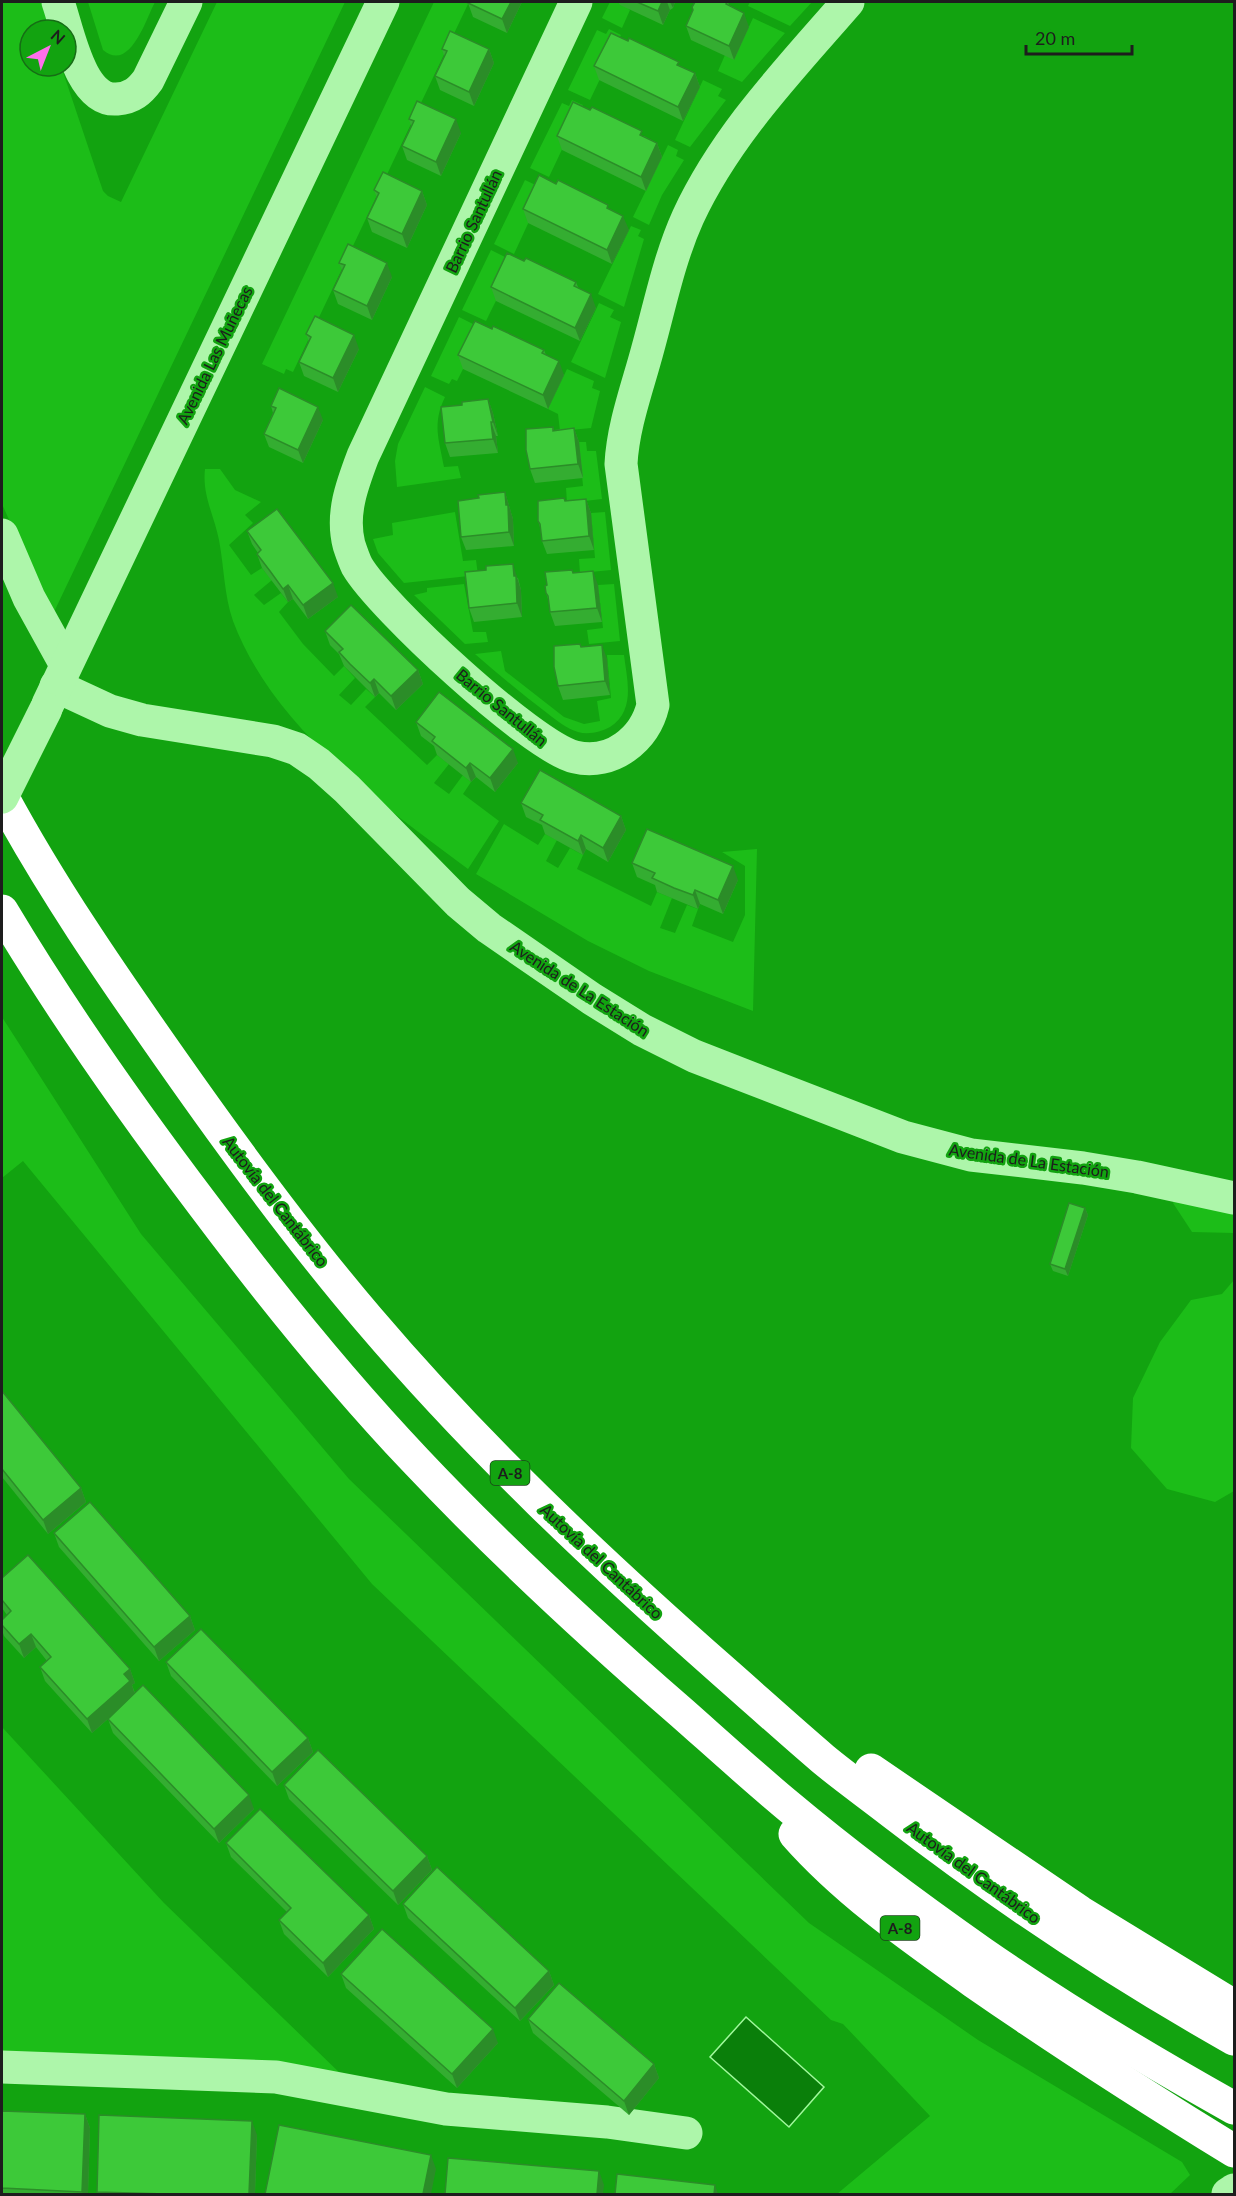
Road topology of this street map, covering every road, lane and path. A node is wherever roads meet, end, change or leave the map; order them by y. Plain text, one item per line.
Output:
1 (58, 2) edge
2 (186, 2) edge
3 (383, 2) edge
4 (576, 2) edge
5 (848, 2) edge
6 (2, 535) edge
7 (56, 686) junction
8 (2, 797) edge
9 (2, 911) edge
10 (1234, 1198) edge
11 (724, 1672) junction
12 (717, 1744) junction
13 (1234, 2006) edge
14 (1234, 2039) edge
15 (2, 2067) edge
16 (1234, 2108) edge
17 (686, 2133) dead end
18 (1234, 2151) edge
19 (1234, 2190) edge
20 (1228, 2194) edge

1 - 2 street
3 - 7 street, Avenida Las Muñecas
4 - 5 street, Barrio Santullán
6 - 7 street
7 - 8 street, Avenida Las Muñecas, bridge
7 - 10 street, Avenida de La Estación
8 - 11 highway, Autovía del Cantábrico / A-8
9 - 12 highway, A-8
11 - 13 highway
11 - 14 highway, Autovía del Cantábrico / A-8
12 - 16 highway, A-8
12 - 18 highway, A-8
15 - 17 street
19 - 20 street

